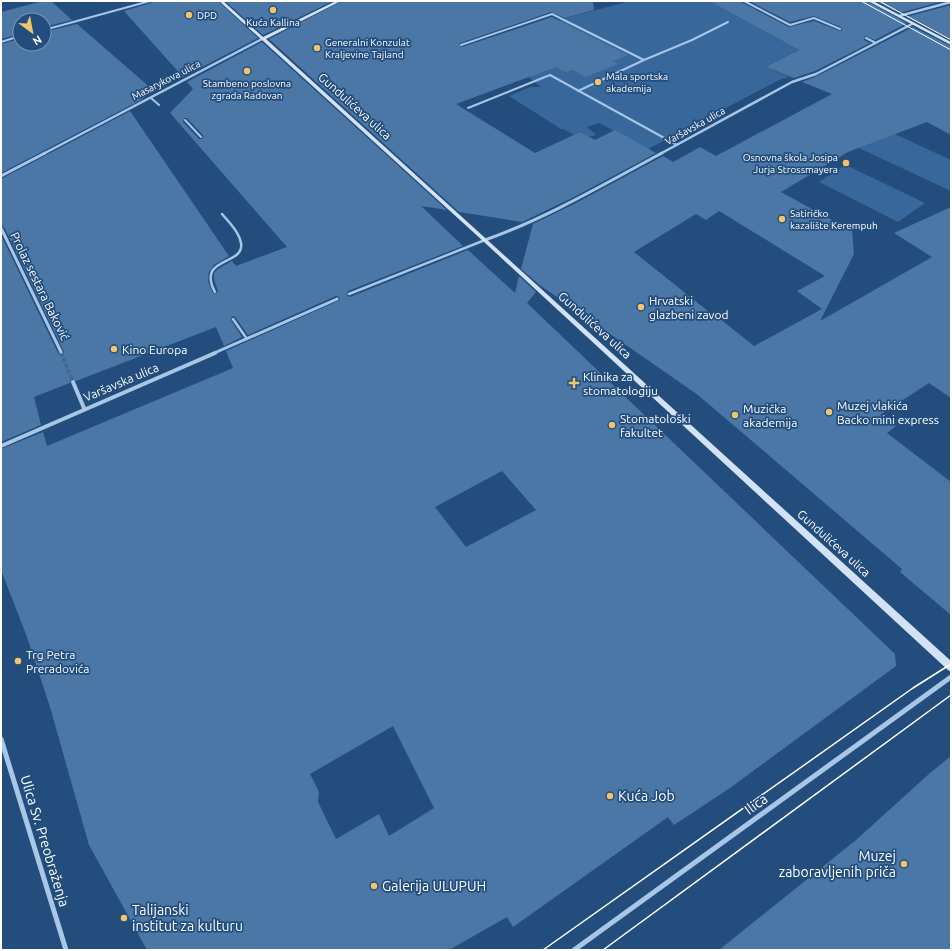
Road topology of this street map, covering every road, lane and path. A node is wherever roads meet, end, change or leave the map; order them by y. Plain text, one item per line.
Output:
1 (150, 1) edge
2 (221, 1) edge
3 (339, 1) edge
4 (744, 1) edge
5 (870, 1) edge
6 (951, 2) edge
7 (898, 16) junction
8 (728, 22) dead end
9 (912, 24) junction
10 (52, 28) edge
11 (840, 29) dead end
12 (866, 38) dead end
13 (12, 39) edge
14 (262, 39) junction
15 (1, 42) edge
16 (876, 43) junction
17 (951, 44) edge
18 (461, 45) dead end
19 (644, 60) junction
20 (578, 91) junction
21 (151, 98) junction
22 (159, 105) dead end
23 (468, 108) dead end
24 (185, 120) dead end
25 (201, 137) dead end
26 (677, 145) junction
27 (1, 176) edge
28 (222, 214) dead end
29 (1, 228) edge
30 (485, 240) junction
31 (215, 292) dead end
32 (349, 294) dead end
33 (337, 299) dead end
34 (233, 319) dead end
35 (247, 339) junction
36 (61, 352) tunnel mouth
37 (73, 382) tunnel mouth
38 (84, 408) junction
39 (1, 446) edge
40 (951, 667) edge
41 (951, 677) edge
42 (1, 739) edge
43 (66, 950) edge
44 (574, 950) edge

1 - 10 lane
2 - 14 street, Gundulićeva ulica
3 - 14 street, Masarykova ulica
4 - 11 lane
5 - 7 street
6 - 7 street
7 - 9 street
8 - 19 lane
9 - 16 street, Varšavska ulica
9 - 17 street
12 - 16 lane
13 - 15 lane
14 - 21 street, Masarykova ulica
14 - 30 street, Gundulićeva ulica
16 - 26 street, Varšavska ulica
18 - 19 lane
19 - 20 lane
20 - 23 lane
20 - 26 lane
21 - 22 lane
21 - 27 street, Masarykova ulica
24 - 25 lane
26 - 30 street, Varšavska ulica
28 - 31 lane
29 - 36 street, Prolaz sestara Baković
30 - 32 lane
30 - 40 street, Gundulićeva ulica
33 - 35 street, Varšavska ulica
34 - 35 lane
35 - 38 street, Varšavska ulica
37 - 38 street
38 - 39 street, Varšavska ulica
41 - 44 street, Ilica
42 - 43 street, Ulica Sv. Preobraženja

